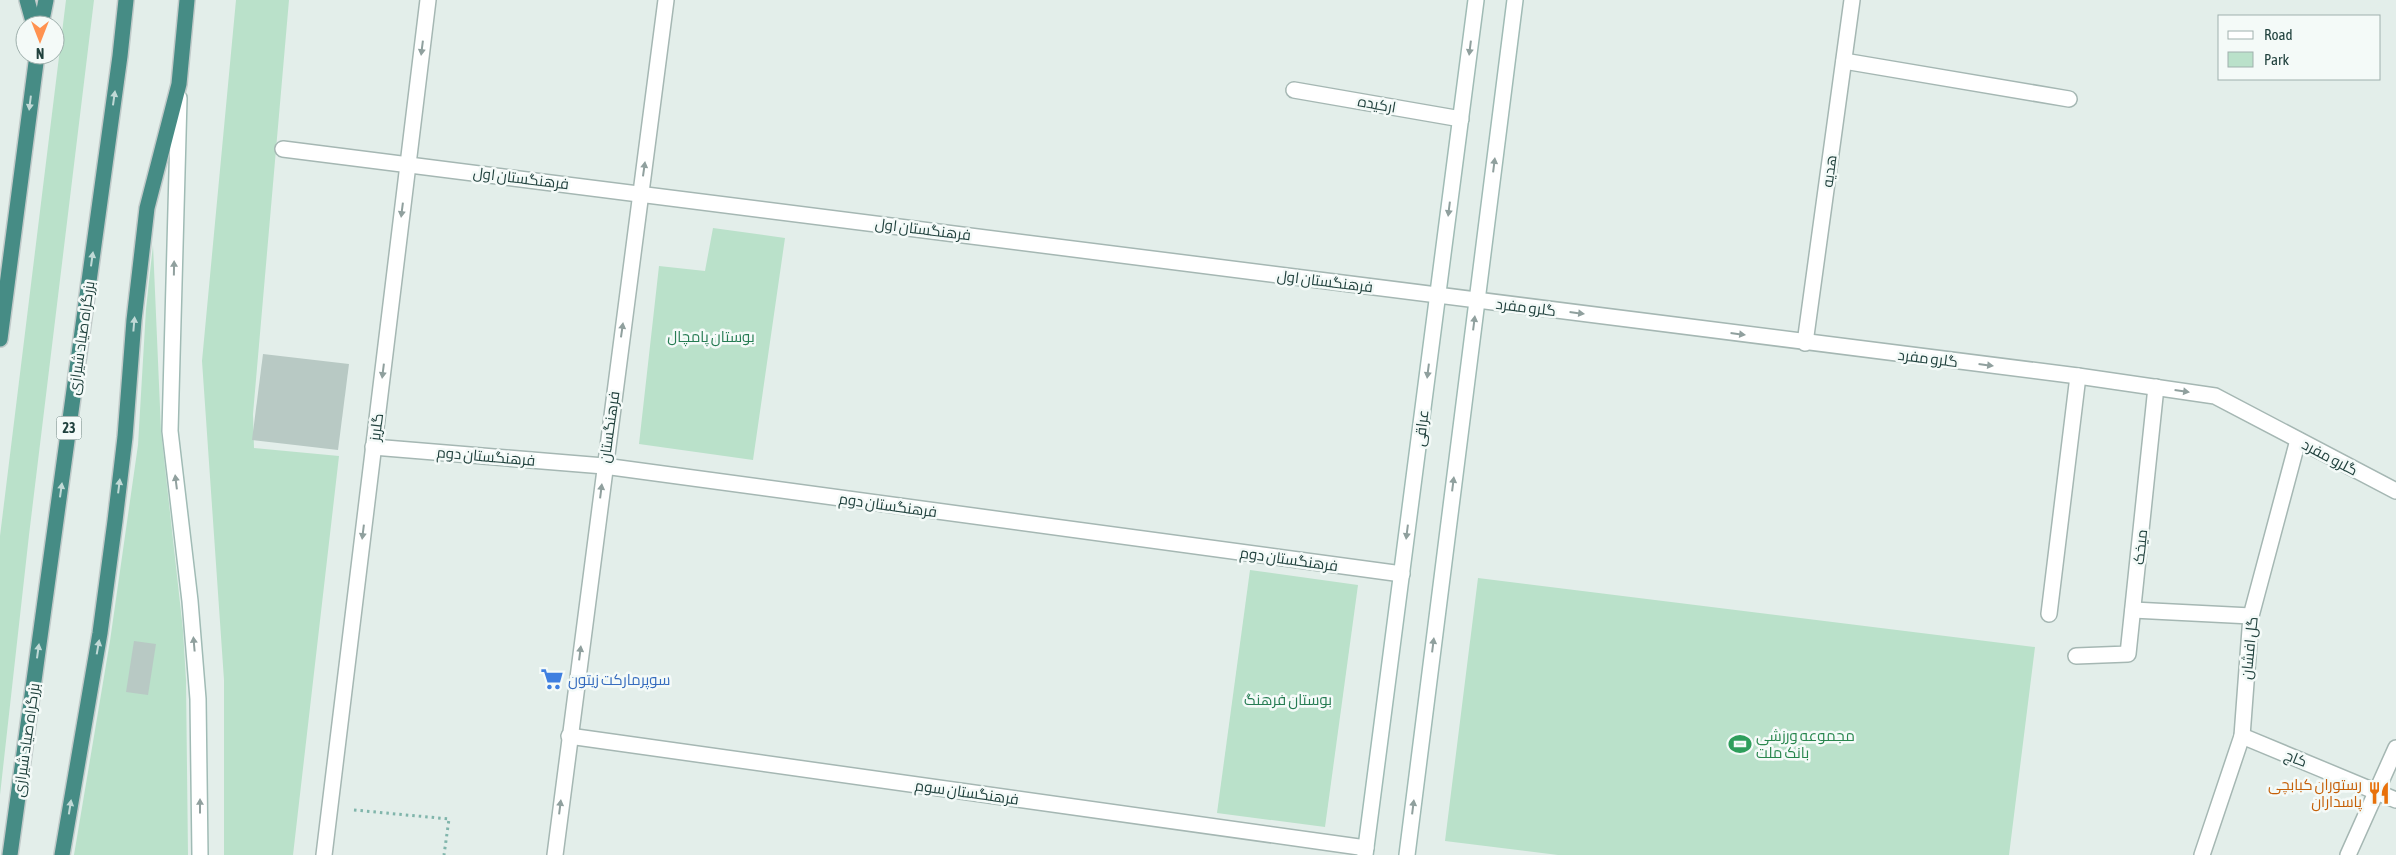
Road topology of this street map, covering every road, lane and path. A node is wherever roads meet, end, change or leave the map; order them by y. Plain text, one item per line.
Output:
1 (26, 0) edge
2 (38, 0) edge
3 (46, 0) edge
4 (126, 0) edge
5 (186, 0) edge
6 (428, 0) edge
7 (666, 0) edge
8 (1476, 0) edge
9 (1514, 0) edge
10 (1852, 0) edge
11 (31, 15) edge
12 (39, 15) edge
13 (42, 15) edge
14 (1844, 61) junction
15 (36, 65) edge
16 (179, 84) junction
17 (1294, 90) dead end
18 (2069, 98) dead end
19 (1461, 119) junction
20 (283, 149) dead end
21 (408, 164) junction
22 (640, 194) junction
23 (1438, 295) junction
24 (1477, 300) junction
25 (0, 339) edge
26 (1805, 343) junction
27 (2078, 376) junction
28 (2156, 387) junction
29 (2298, 440) junction
30 (373, 447) junction
31 (604, 466) junction
32 (2396, 491) edge
33 (1402, 574) junction
34 (2133, 610) junction
35 (2048, 614) dead end
36 (2251, 616) junction
37 (2076, 656) dead end
38 (569, 736) junction
39 (2242, 736) junction
40 (2396, 748) edge
41 (2377, 792) junction
42 (2396, 800) edge
43 (330, 807) junction
44 (1365, 852) edge
45 (10, 855) edge
46 (62, 855) edge
47 (200, 855) edge
48 (324, 855) edge
49 (444, 855) edge
50 (554, 855) edge
51 (1406, 855) edge
52 (2202, 855) edge
53 (2348, 855) edge

1 - 11 highway
2 - 12 highway
3 - 13 highway
45 -> 4 highway, بزرگراه صیاد شیرازی / 23
5 - 16 highway
6 -> 21 street, گلریز
22 -> 7 street, فرهنگستان
8 -> 19 street, عراقی
24 -> 9 street
10 - 14 street, هدیه
14 - 18 street
14 - 26 street, هدیه
15 -> 25 highway
46 -> 16 highway
47 -> 16 street
17 - 19 street, ارکیده
19 -> 23 street, عراقی
20 - 21 street, فرهنگستان اول
21 - 22 street, فرهنگستان اول
21 -> 30 street, گلریز
22 - 23 street, فرهنگستان اول
31 -> 22 street, فرهنگستان
23 - 24 street, گلرو مفرد
23 -> 33 street, عراقی
24 -> 26 street, گلرو مفرد
51 -> 24 street
26 -> 27 street, گلرو مفرد
27 - 28 street, گلرو مفرد
27 - 35 street
28 -> 29 street, گلرو مفرد
28 - 34 street, میخک
29 - 32 street, گلرو مفرد
29 - 36 street, گل افشان
30 - 31 street, فرهنگستان دوم
30 -> 43 street, گلریز
31 - 33 street, فرهنگستان دوم
38 -> 31 street, فرهنگستان
33 - 44 street, عراقی
34 - 36 street
34 - 37 street, میخک
36 - 39 street, گل افشان
38 - 44 street, فرهنگستان سوم
50 -> 38 street, فرهنگستان
39 - 41 street, کاج
39 - 52 street, گل افشان
40 - 41 street
41 - 42 street, کاج
41 - 53 street
43 - 48 street, گلریز
43 - 49 path

